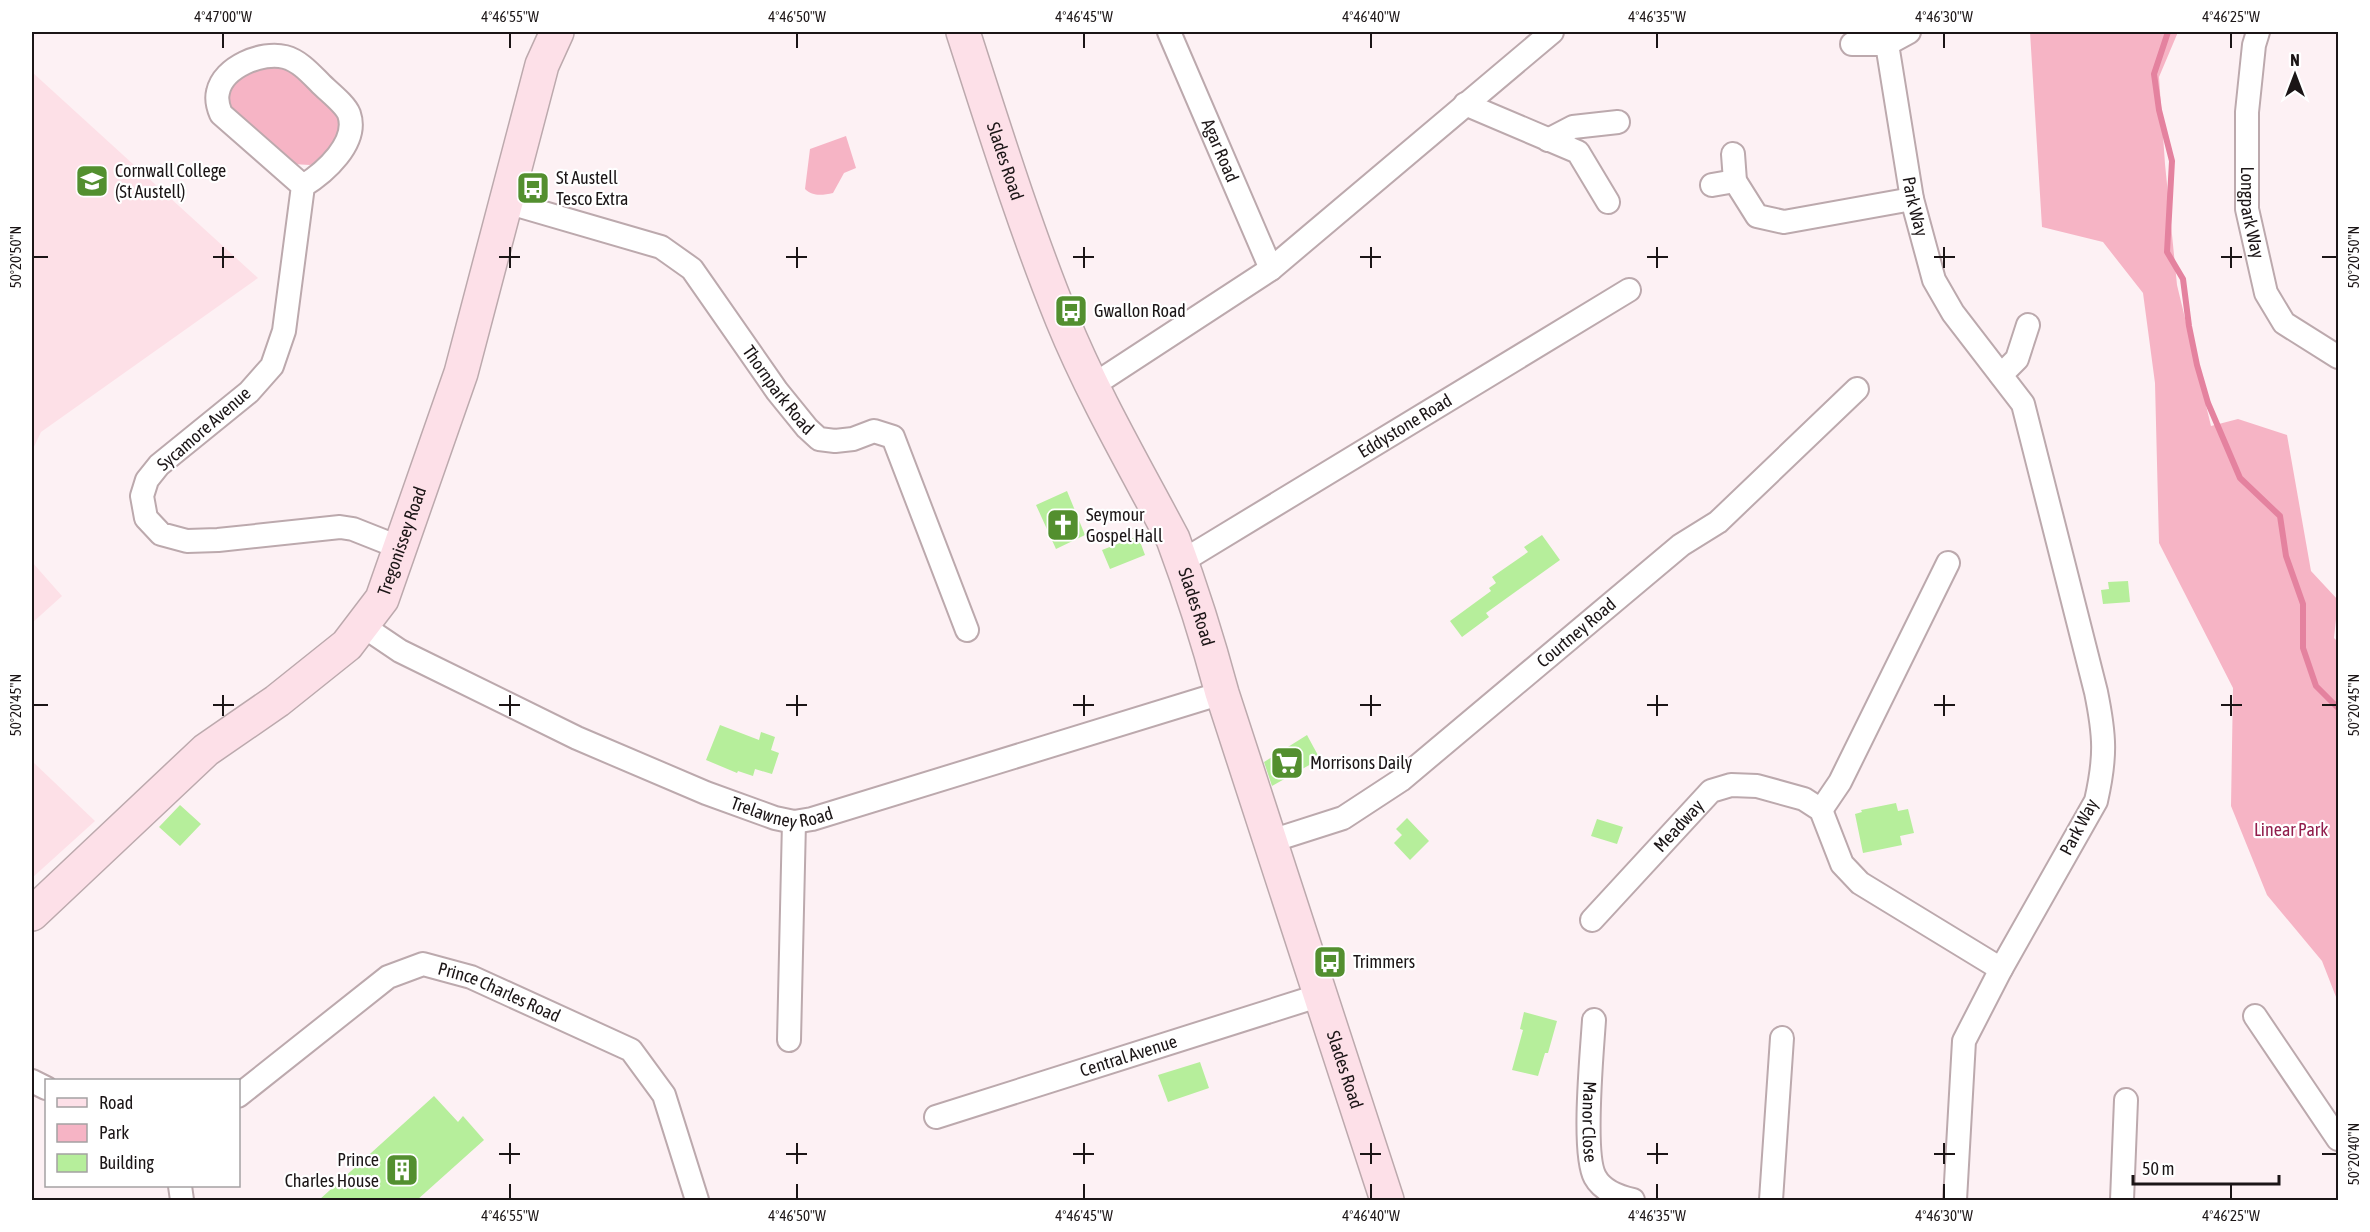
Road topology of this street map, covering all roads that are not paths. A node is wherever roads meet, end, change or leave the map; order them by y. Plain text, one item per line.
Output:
1 (557, 32) edge
2 (963, 32) edge
3 (1169, 32) edge
4 (1552, 32) edge
5 (1909, 32) edge
6 (2258, 32) edge
7 (1852, 44) dead end
8 (1887, 44) junction
9 (1465, 105) junction
10 (1618, 122) dead end
11 (1548, 140) junction
12 (1733, 154) dead end
13 (1735, 181) junction
14 (1712, 184) dead end
15 (303, 186) junction
16 (1911, 199) junction
17 (506, 202) junction
18 (1608, 202) dead end
19 (1271, 269) junction
20 (1629, 290) dead end
21 (2028, 325) dead end
22 (2338, 357) edge
23 (2001, 375) junction
24 (1092, 386) junction
25 (1857, 389) dead end
26 (401, 548) junction
27 (1181, 562) junction
28 (1948, 563) dead end
29 (363, 626) junction
30 (967, 630) dead end
31 (1222, 693) junction
32 (1821, 810) junction
33 (795, 822) junction
34 (1271, 841) junction
35 (32, 914) edge
36 (1592, 920) dead end
37 (2001, 969) junction
38 (1321, 995) junction
39 (2255, 1016) dead end
40 (1594, 1020) dead end
41 (1782, 1038) dead end
42 (789, 1040) dead end
43 (240, 1094) edge
44 (2126, 1100) dead end
45 (936, 1117) dead end
46 (2338, 1139) edge
47 (697, 1200) edge
48 (1387, 1200) edge
49 (1633, 1200) edge
50 (1771, 1200) edge
51 (1955, 1200) edge
52 (2122, 1200) edge

1 - 17 street, Tregonissey Road
2 - 24 street, Slades Road
3 - 19 street, Agar Road
4 - 9 street
5 - 8 street
6 - 22 street, Longpark Way
7 - 8 street
8 - 16 street, Park Way
9 - 11 street
9 - 19 street
10 - 11 street
11 - 18 street
12 - 13 street
13 - 14 street
13 - 16 street
15 - 15 street
15 - 26 street, Sycamore Avenue
16 - 23 street, Park Way
17 - 26 street, Tregonissey Road
17 - 30 street, Thornpark Road
19 - 24 street
20 - 27 street, Eddystone Road
21 - 23 street
23 - 37 street, Park Way
24 - 27 street, Slades Road
25 - 34 street, Courtney Road
26 - 29 street, Tregonissey Road
27 - 31 street, Slades Road
28 - 32 street
29 - 33 street, Trelawney Road
29 - 35 street, Tregonissey Road
31 - 33 street, Trelawney Road
31 - 34 street, Slades Road
32 - 36 street, Meadway
32 - 37 street
33 - 42 street
34 - 38 street, Slades Road
37 - 51 street, Park Way
38 - 45 street, Central Avenue
38 - 48 street, Slades Road
39 - 46 street
40 - 49 street, Manor Close
41 - 50 street
43 - 47 street, Prince Charles Road
44 - 52 street

